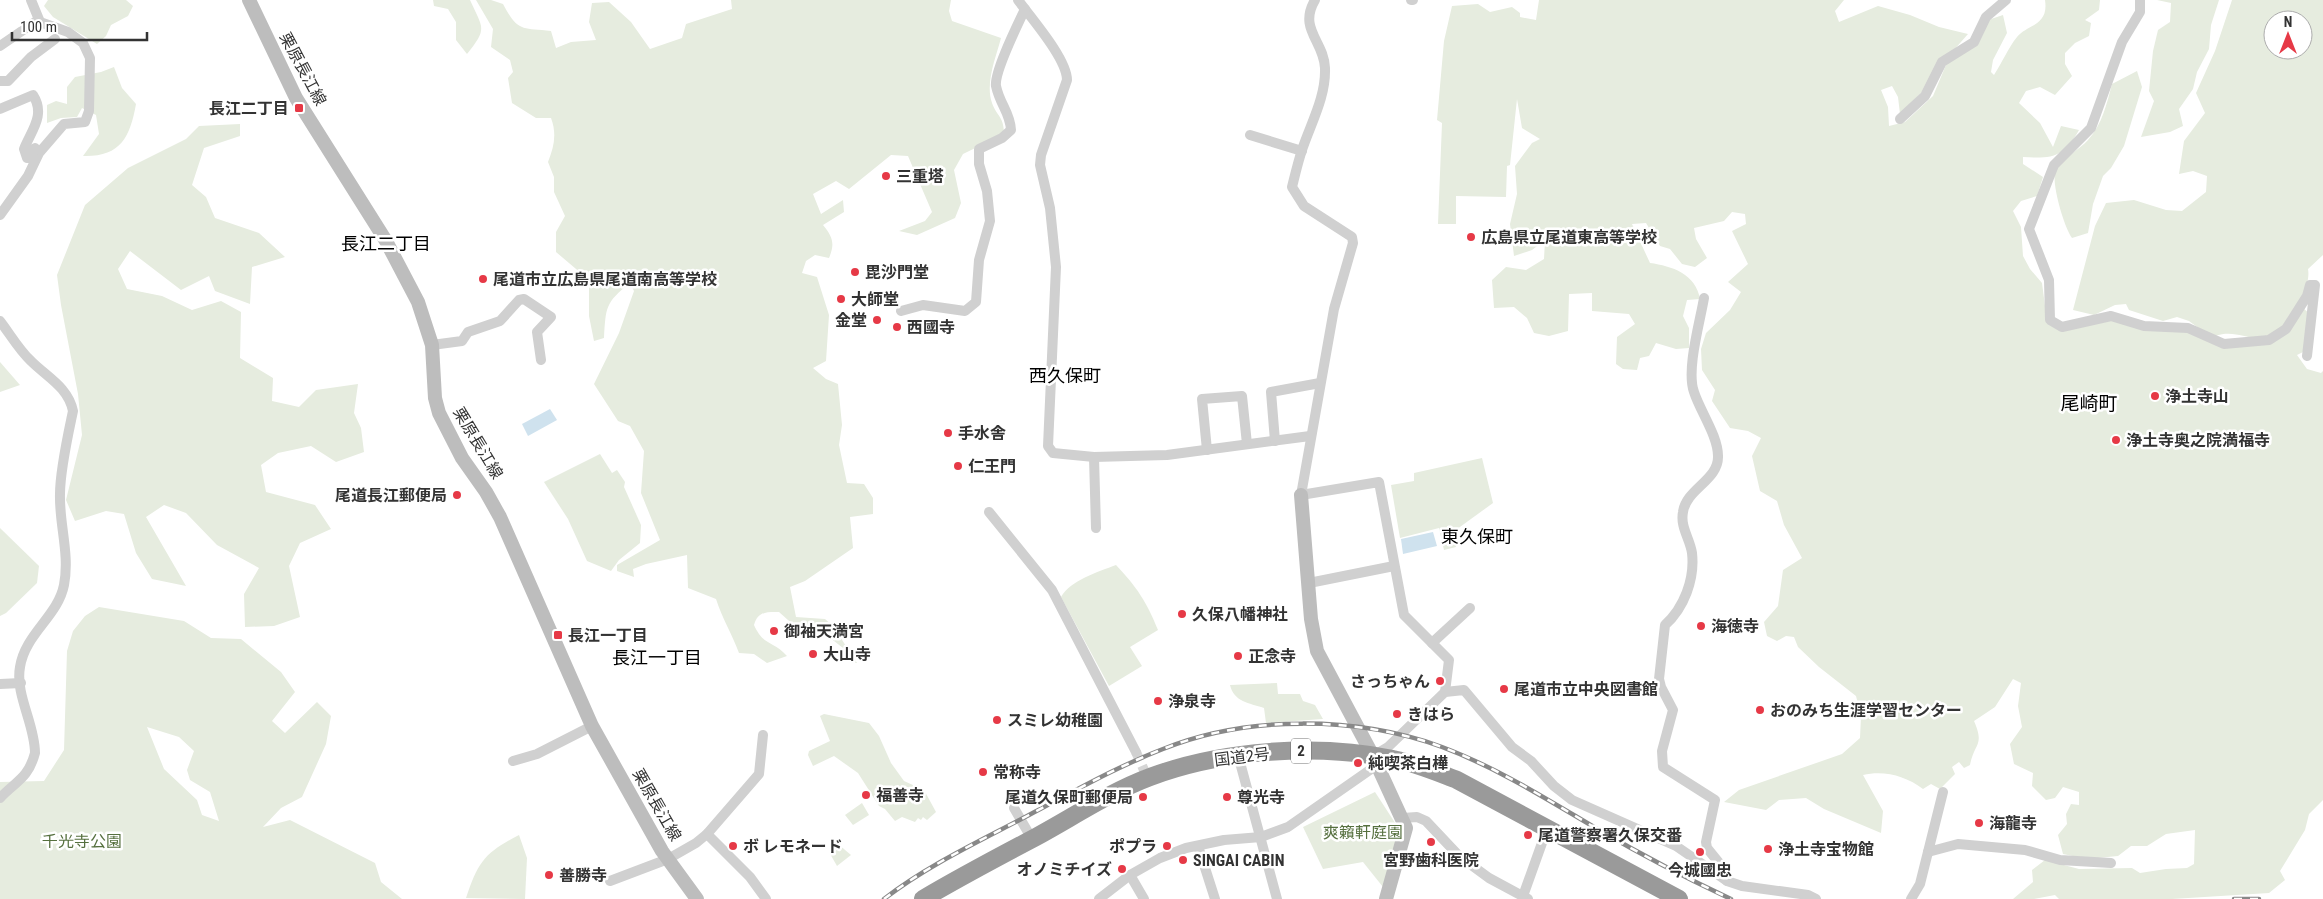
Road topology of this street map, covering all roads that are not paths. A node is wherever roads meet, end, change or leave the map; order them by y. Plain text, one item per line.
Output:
1 (32, 0) edge
2 (249, 0) edge
3 (1018, 0) edge
4 (1315, 0) edge
5 (2006, 0) edge
6 (2140, 0) edge
7 (1025, 9) junction
8 (40, 22) junction
9 (55, 39) dead end
10 (0, 46) edge
11 (0, 81) edge
12 (0, 109) edge
13 (1900, 119) dead end
14 (1250, 135) dead end
15 (44, 146) junction
16 (1302, 150) junction
17 (0, 215) edge
18 (1704, 298) dead end
19 (901, 311) dead end
20 (0, 321) edge
21 (432, 345) junction
22 (2307, 356) dead end
23 (542, 360) dead end
24 (1320, 383) junction
25 (1310, 436) junction
26 (1275, 440) junction
27 (1247, 444) junction
28 (1207, 450) junction
29 (1094, 457) junction
30 (1301, 495) junction
31 (989, 512) dead end
32 (1096, 528) dead end
33 (1394, 566) junction
34 (1309, 584) junction
35 (1470, 608) dead end
36 (1432, 643) junction
37 (20, 682) junction
38 (0, 684) edge
39 (1445, 692) junction
40 (592, 726) junction
41 (763, 735) dead end
42 (1136, 752) tunnel mouth
43 (1238, 755) junction
44 (513, 761) dead end
45 (1375, 761) junction
46 (1943, 792) dead end
47 (0, 798) edge
48 (1014, 808) dead end
49 (1403, 818) junction
50 (1547, 829) junction
51 (706, 834) junction
52 (1261, 837) junction
53 (1032, 839) junction
54 (1198, 846) junction
55 (1928, 852) junction
56 (668, 859) junction
57 (2111, 863) dead end
58 (1130, 874) junction
59 (610, 881) dead end
60 (1727, 881) junction
61 (1526, 898) edge
62 (697, 899) edge
63 (766, 899) edge
64 (923, 899) edge
65 (1099, 899) edge
66 (1144, 899) edge
67 (1215, 899) edge
68 (1278, 899) edge
69 (1386, 899) edge
70 (1680, 899) edge
71 (1816, 899) edge
72 (1911, 899) edge

1 - 8 street
2 - 21 main road, 栗原長江線
3 - 7 street
4 - 16 street
5 - 13 street
6 - 22 street
7 - 19 street
7 - 29 street
8 - 10 street
8 - 15 street
9 - 11 street
12 - 15 street
14 - 16 street
15 - 17 street
16 - 24 street
18 - 60 street
20 - 37 street
21 - 23 street
21 - 40 main road, 栗原長江線
24 - 25 street
24 - 26 street
25 - 26 street
25 - 30 street
26 - 27 street
27 - 28 street
27 - 28 street
28 - 29 street
29 - 32 street
30 - 33 street
30 - 34 main road
31 - 42 street
33 - 34 street
33 - 36 street
34 - 45 main road
35 - 36 street
36 - 39 street
37 - 38 street
37 - 47 street
39 - 45 street
39 - 60 street
40 - 44 street
40 - 56 main road, 栗原長江線
41 - 51 street
43 - 45 highway, 国道2号 / 2
43 - 52 street
43 - 53 highway, 国道2号 / 2
45 - 49 main road
45 - 50 highway, 国道2号 / 2
45 - 52 street
46 - 55 street
48 - 53 street
49 - 61 street
49 - 69 main road
50 - 61 street
50 - 70 highway, 国道2号 / 2
51 - 56 street
51 - 63 street
52 - 54 street
52 - 68 street
53 - 64 highway, 国道2号 / 2
54 - 58 street
54 - 67 street
55 - 57 street
55 - 72 street
56 - 59 street
56 - 62 main road, 栗原長江線
58 - 65 street
58 - 66 street
60 - 71 street

